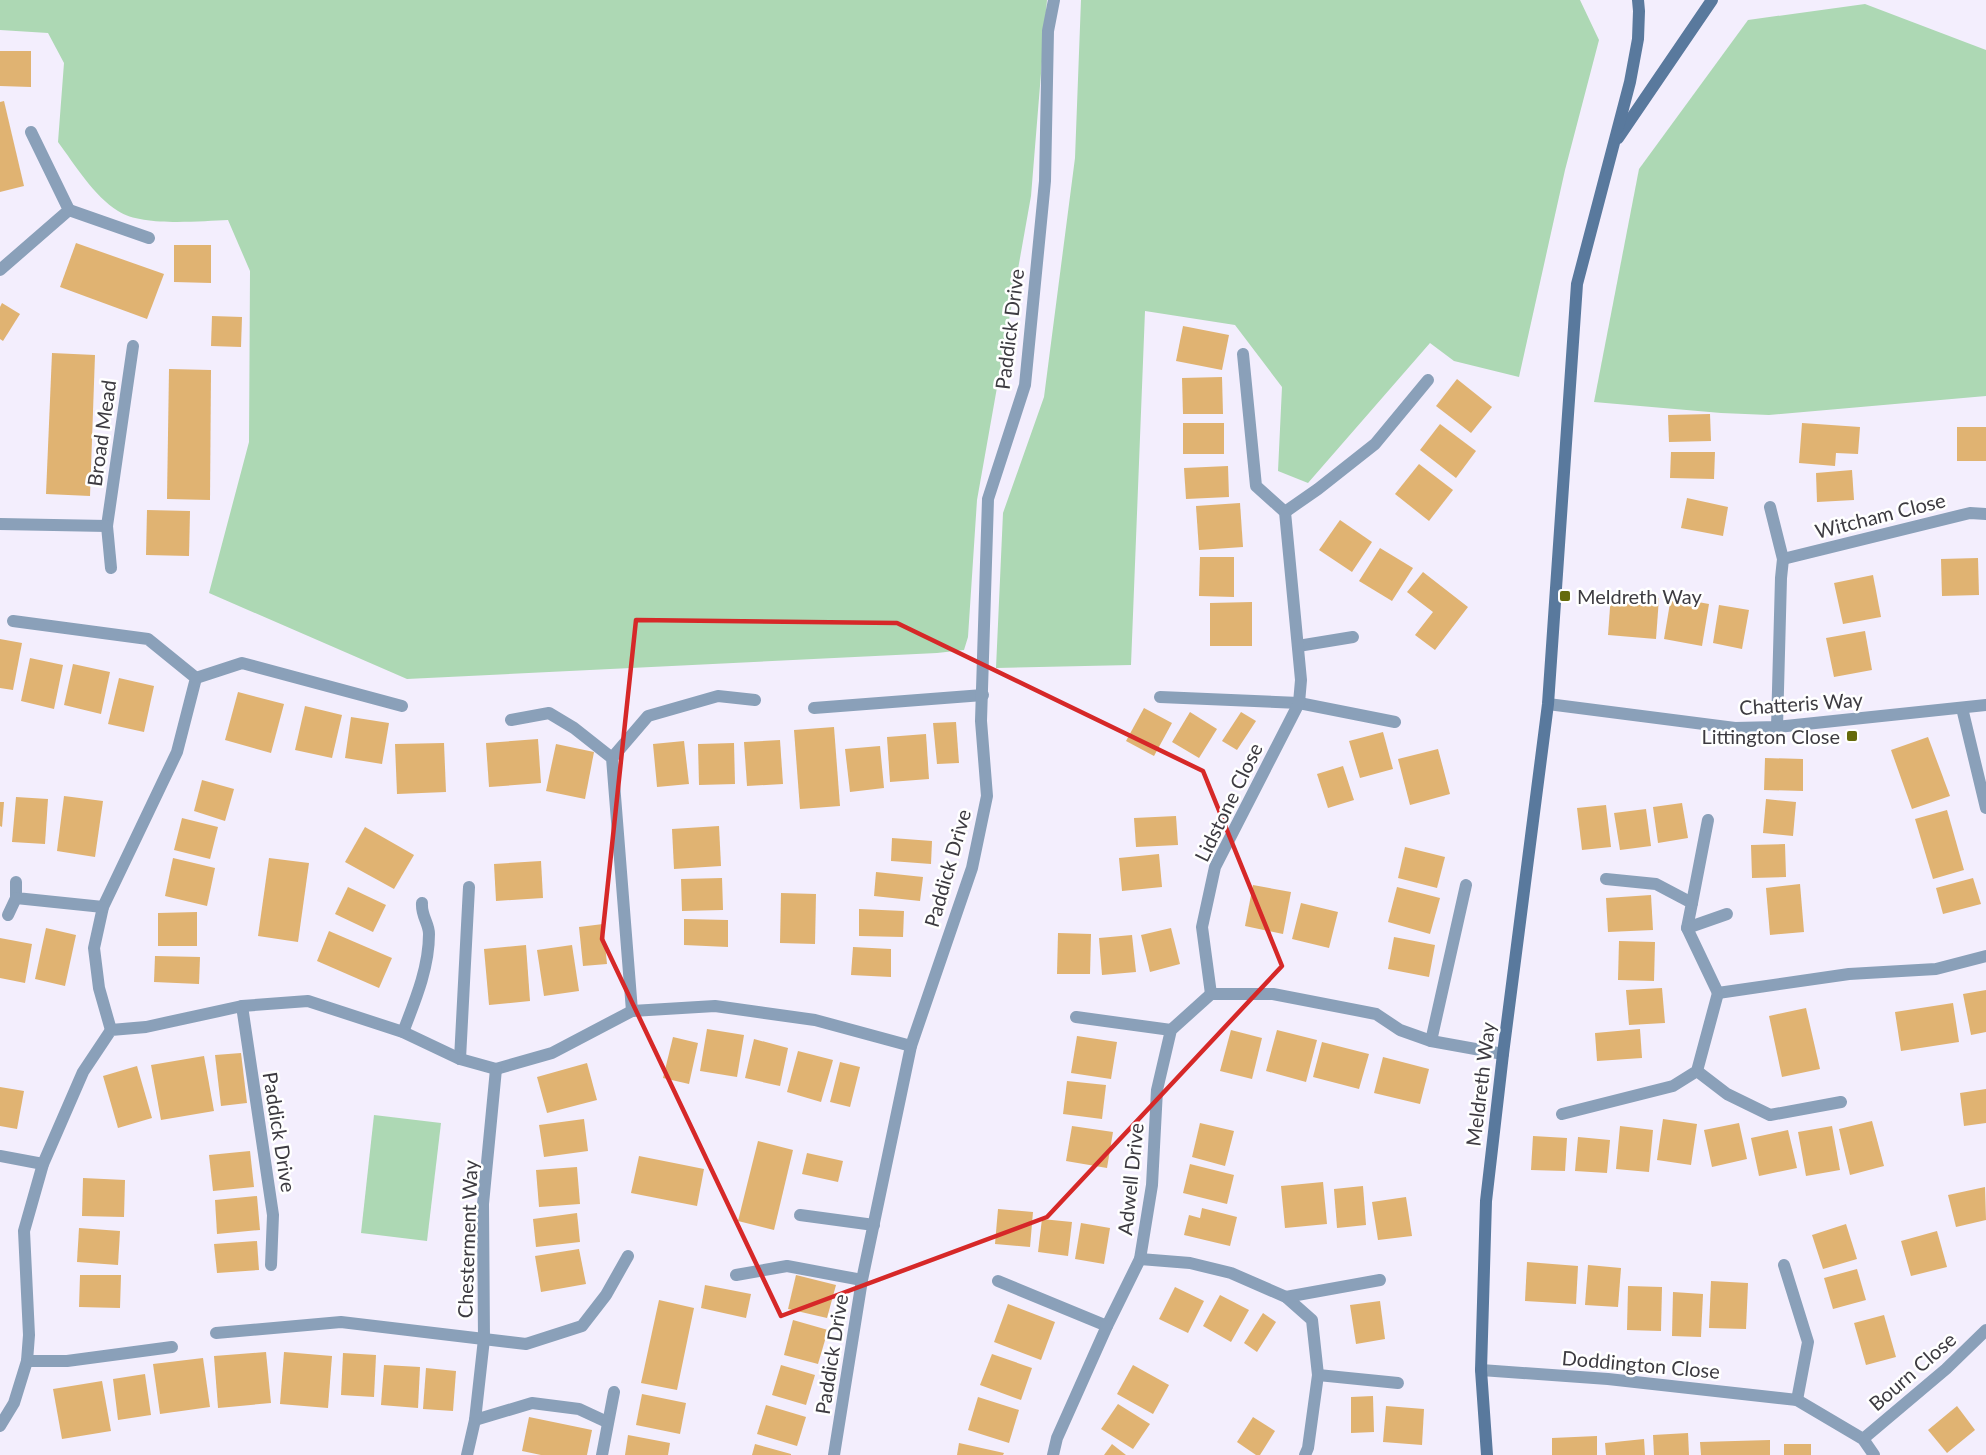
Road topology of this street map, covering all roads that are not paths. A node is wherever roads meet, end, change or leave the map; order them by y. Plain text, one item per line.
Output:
1 (1054, 0) edge
2 (1638, 0) edge
3 (1712, 0) edge
4 (31, 132) dead end
5 (1611, 149) junction
6 (69, 210) junction
7 (149, 238) dead end
8 (0, 270) edge
9 (133, 346) dead end
10 (1243, 354) dead end
11 (1428, 380) dead end
12 (1770, 507) dead end
13 (1285, 512) junction
14 (1986, 513) edge
15 (0, 524) edge
16 (107, 526) junction
17 (1783, 559) junction
18 (111, 568) dead end
19 (14, 621) dead end
20 (1353, 637) dead end
21 (1298, 646) junction
22 (196, 678) junction
23 (983, 695) junction
24 (1160, 697) dead end
25 (755, 700) dead end
26 (1299, 703) junction
27 (1548, 704) junction
28 (1986, 705) edge
29 (402, 706) dead end
30 (814, 708) dead end
31 (1962, 708) junction
32 (511, 720) dead end
33 (1395, 722) dead end
34 (1777, 727) junction
35 (612, 758) junction
36 (1984, 792) edge
37 (1986, 808) edge
38 (1708, 820) dead end
39 (1606, 879) dead end
40 (16, 882) dead end
41 (1466, 885) dead end
42 (470, 887) dead end
43 (16, 898) junction
44 (422, 903) dead end
45 (1692, 903) junction
46 (103, 907) junction
47 (1727, 914) dead end
48 (8, 915) dead end
49 (1687, 928) junction
50 (1986, 956) edge
51 (1718, 993) junction
52 (1210, 994) junction
53 (242, 1006) junction
54 (632, 1011) junction
55 (1076, 1017) dead end
56 (111, 1030) junction
57 (1171, 1030) junction
58 (402, 1032) junction
59 (1431, 1041) junction
60 (911, 1046) junction
61 (1503, 1054) junction
62 (460, 1059) junction
63 (496, 1069) junction
64 (1697, 1071) junction
65 (1841, 1102) dead end
66 (1562, 1114) dead end
67 (0, 1156) edge
68 (43, 1164) junction
69 (800, 1215) dead end
70 (874, 1225) junction
71 (628, 1256) dead end
72 (1140, 1259) junction
73 (271, 1265) dead end
74 (1784, 1265) dead end
75 (736, 1275) dead end
76 (862, 1280) junction
77 (1380, 1280) dead end
78 (998, 1281) dead end
79 (1286, 1298) junction
80 (1107, 1326) junction
81 (1986, 1330) edge
82 (216, 1333) dead end
83 (484, 1340) junction
84 (172, 1347) dead end
85 (27, 1361) junction
86 (1481, 1370) junction
87 (1318, 1375) junction
88 (1398, 1383) dead end
89 (614, 1392) dead end
90 (1797, 1400) junction
91 (475, 1420) junction
92 (607, 1422) junction
93 (0, 1426) edge
94 (1863, 1439) junction
95 (467, 1455) edge
96 (602, 1455) edge
97 (834, 1455) edge
98 (1053, 1455) edge
99 (1305, 1455) edge
100 (1488, 1455) edge
101 (1874, 1455) edge

1 - 23 street, Paddick Drive
2 - 5 street, Meldreth Way
3 - 5 street, Meldreth Way
4 - 6 street
5 - 27 street, Meldreth Way
6 - 7 street
6 - 8 street
9 - 16 street, Broad Mead
10 - 13 street
11 - 13 street
12 - 17 street
13 - 21 street, Lidstone Close
14 - 17 street, Witcham Close
15 - 16 street
16 - 18 street, Broad Mead
17 - 34 street
19 - 22 street
20 - 21 street
21 - 26 street, Lidstone Close
22 - 29 street
22 - 46 street
23 - 30 street
23 - 60 street, Paddick Drive
24 - 26 street
25 - 35 street
26 - 33 street
26 - 52 street, Lidstone Close
27 - 34 street, Chatteris Way
27 - 61 street, Meldreth Way
28 - 31 street, Chatteris Way
31 - 34 street, Chatteris Way
31 - 36 street
32 - 35 street
35 - 54 street
36 - 37 street
38 - 45 street
39 - 45 street
40 - 43 street
41 - 59 street
42 - 62 street
43 - 46 street
43 - 48 street
44 - 58 street
45 - 49 street
46 - 56 street
47 - 49 street
49 - 51 street
50 - 51 street
51 - 64 street
52 - 57 street
52 - 59 street
53 - 56 street
53 - 58 street
53 - 73 street, Paddick Drive
54 - 60 street
54 - 63 street
55 - 57 street
56 - 68 street
57 - 72 street, Adwell Drive
58 - 62 street
59 - 61 street
60 - 70 street, Paddick Drive
61 - 86 street, Meldreth Way
62 - 63 street
63 - 83 street, Chesterment Way
64 - 65 street
64 - 66 street
67 - 68 street
68 - 85 street
69 - 70 street
70 - 76 street, Paddick Drive
71 - 83 street, Chesterment Way
72 - 79 street
72 - 80 street, Adwell Drive
74 - 90 street
75 - 76 street
76 - 97 street, Paddick Drive
77 - 79 street
78 - 80 street
79 - 87 street
80 - 98 street, Adwell Drive
81 - 94 street, Bourn Close
82 - 83 street, Chesterment Way
83 - 91 street, Chesterment Way
84 - 85 street
85 - 93 street
86 - 90 street, Doddington Close
86 - 100 street, Meldreth Way
87 - 88 street
87 - 99 street
89 - 92 street
90 - 94 street, Doddington Close
91 - 92 street
91 - 95 street, Chesterment Way
92 - 96 street
94 - 101 street, Doddington Close

